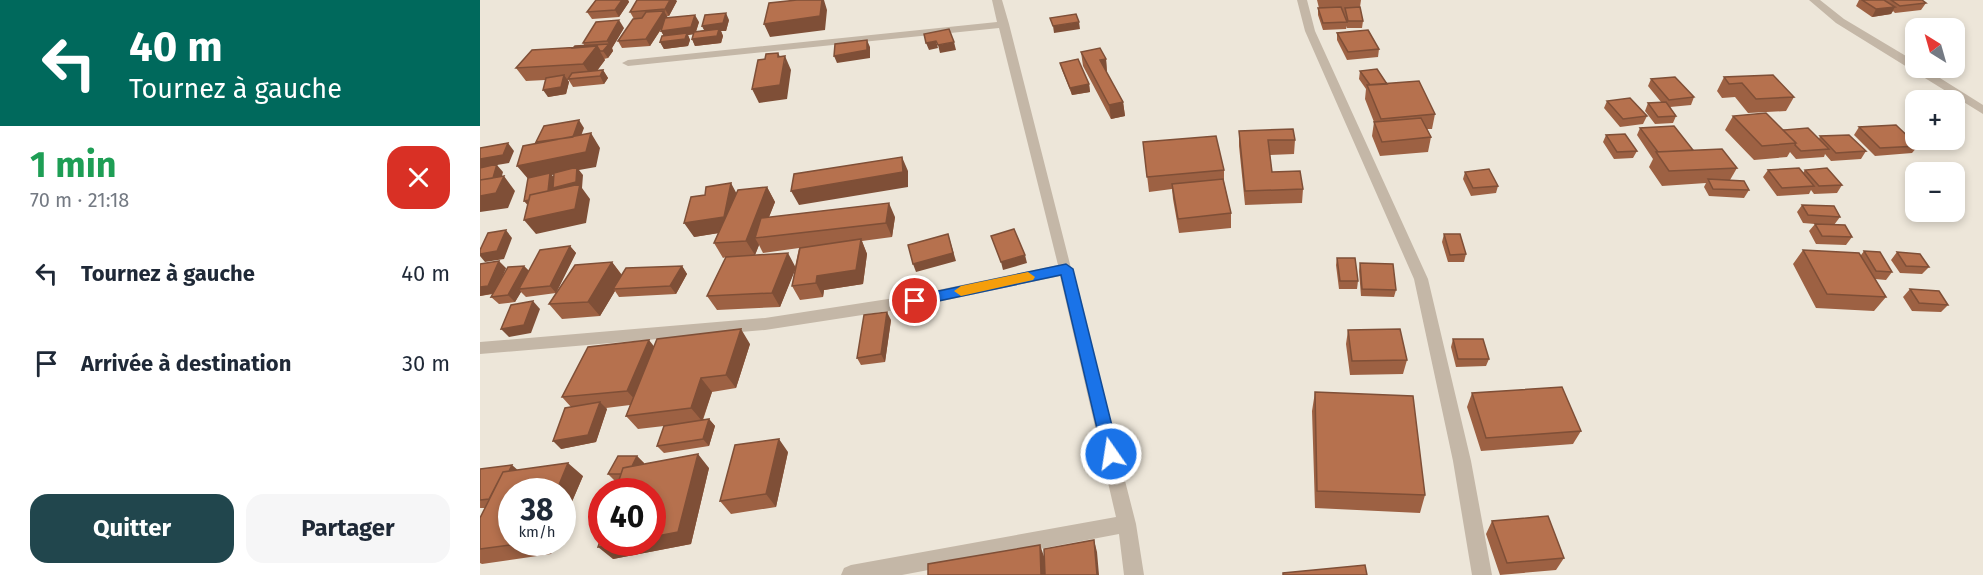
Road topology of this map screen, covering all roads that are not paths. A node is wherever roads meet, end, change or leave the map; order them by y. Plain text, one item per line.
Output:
1 (997, 0) edge
2 (1302, 0) edge
3 (1814, 0) edge
4 (1004, 24) junction
5 (1905, 60) edge
6 (628, 63) dead end
7 (1933, 78) edge
8 (1983, 110) edge
9 (1066, 269) junction
10 (480, 348) edge
11 (1127, 524) junction
12 (851, 575) edge
13 (1134, 575) edge
14 (1482, 575) edge

1 - 4 street
2 - 14 street
3 - 5 street
4 - 6 street
4 - 9 street
7 - 8 street
9 - 10 street
9 - 11 street
11 - 12 street
11 - 13 street

